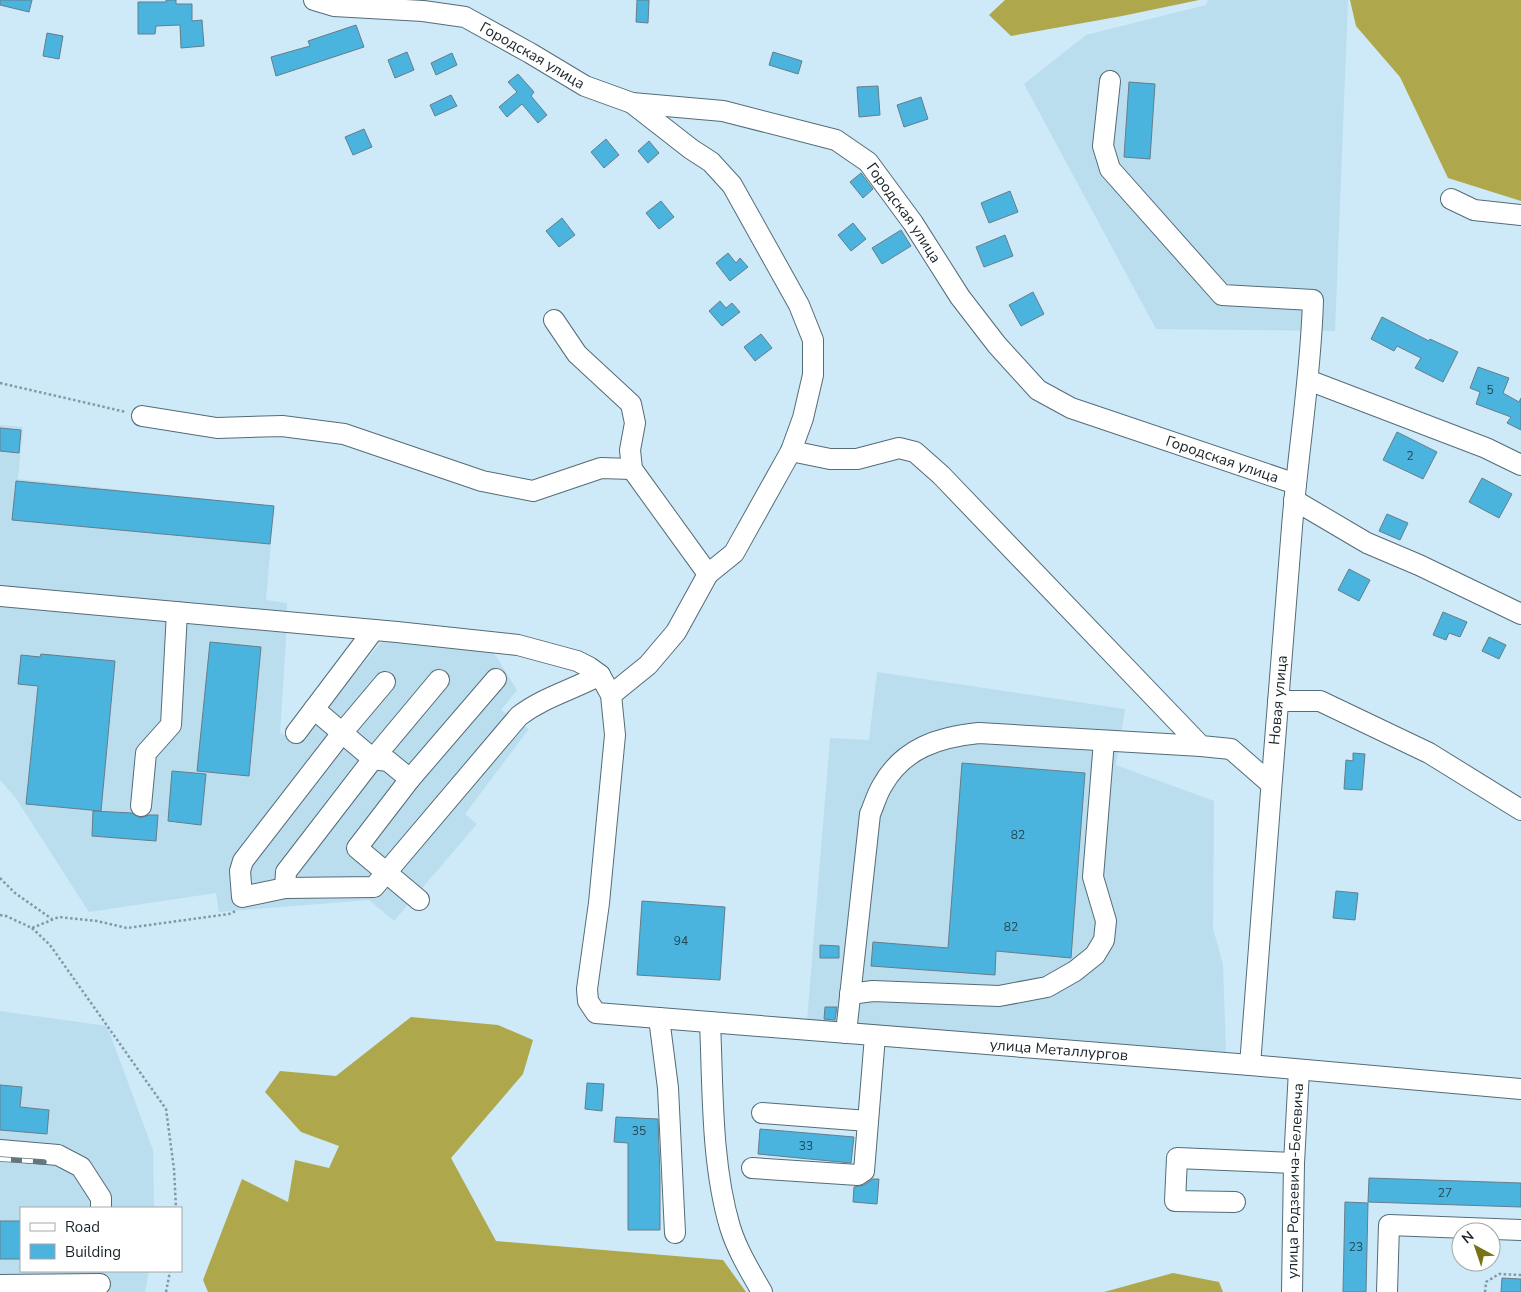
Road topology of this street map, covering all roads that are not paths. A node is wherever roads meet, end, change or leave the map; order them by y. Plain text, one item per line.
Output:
1 (314, 0) edge
2 (463, 8) edge
3 (1110, 81) dead end
4 (632, 103) junction
5 (1451, 199) dead end
6 (1521, 215) edge
7 (554, 320) dead end
8 (1308, 380) junction
9 (142, 416) road end
10 (791, 452) junction
11 (1521, 465) edge
12 (632, 469) junction
13 (1295, 492) junction
14 (708, 574) junction
15 (0, 596) edge
16 (177, 612) junction
17 (1521, 614) edge
18 (373, 631) junction
19 (600, 675) junction
20 (496, 679) dead end
21 (438, 680) dead end
22 (385, 682) dead end
23 (611, 696) junction
24 (1278, 701) junction
25 (314, 709) junction
26 (296, 733) dead end
27 (342, 733) junction
28 (1104, 741) junction
29 (1201, 746) junction
30 (373, 759) junction
31 (410, 779) junction
32 (1271, 784) junction
33 (140, 806) dead end
34 (1521, 810) edge
35 (386, 872) junction
36 (285, 888) junction
37 (420, 900) dead end
38 (850, 994) junction
39 (659, 1018) junction
40 (710, 1022) junction
41 (846, 1033) junction
42 (875, 1036) junction
43 (1250, 1065) junction
44 (1299, 1070) junction
45 (1521, 1089) edge
46 (762, 1113) dead end
47 (868, 1121) junction
48 (0, 1150) edge
49 (1294, 1163) junction
50 (752, 1168) dead end
51 (1235, 1202) dead end
52 (101, 1207) edge
53 (1521, 1230) edge
54 (675, 1233) dead end
55 (100, 1282) edge
56 (0, 1285) edge
57 (762, 1292) edge
58 (1292, 1292) edge
59 (1388, 1292) edge

1 - 2 street
2 - 4 street, Городская улица
3 - 8 street, Новая улица
4 - 10 street
4 - 13 street, Городская улица
5 - 6 street
7 - 12 street
8 - 11 street
8 - 13 street, Новая улица
9 - 12 street
10 - 14 street
10 - 29 street
12 - 14 street
13 - 17 street, Городская улица
13 - 24 street, Новая улица
14 - 23 street
15 - 16 street
16 - 18 street
16 - 33 street
18 - 19 street
18 - 25 street
19 - 23 street
19 - 35 street
20 - 31 street
21 - 30 street
22 - 27 street
23 - 39 street, улица Металлургов
24 - 32 street, Новая улица
24 - 34 street
25 - 26 street
25 - 27 street
27 - 30 street
27 - 36 street
28 - 29 street
28 - 38 street
28 - 38 street
29 - 32 street
30 - 31 street
30 - 36 street
31 - 35 street
32 - 43 street, Новая улица
35 - 36 street
35 - 37 street
38 - 41 street
39 - 40 street, улица Металлургов
39 - 54 street
40 - 41 street, улица Металлургов
40 - 57 street
41 - 42 street, улица Металлургов
42 - 43 street, улица Металлургов
42 - 47 street
43 - 44 street, улица Металлургов
44 - 45 street, улица Металлургов
44 - 49 street, улица Родзевича-Белевича
46 - 47 street
47 - 50 street
48 - 52 street
49 - 51 street
49 - 58 street, улица Родзевича-Белевича
53 - 59 street
55 - 56 street

